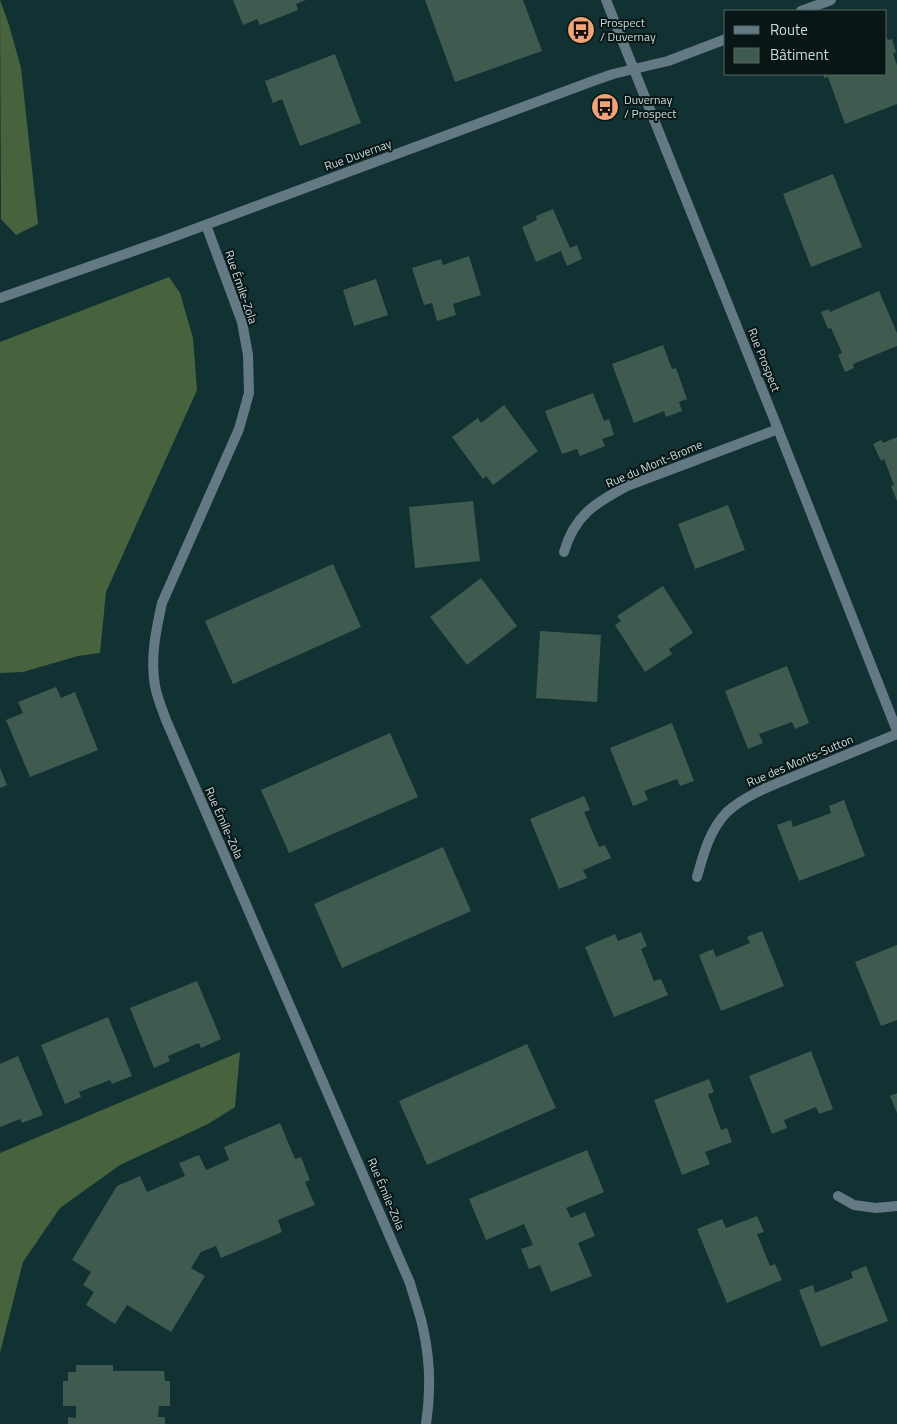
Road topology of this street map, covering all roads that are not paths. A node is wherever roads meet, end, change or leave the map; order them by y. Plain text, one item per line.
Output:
1 (606, 0) edge
2 (831, 0) edge
3 (804, 10) edge
4 (724, 40) edge
5 (633, 69) junction
6 (206, 225) junction
7 (0, 298) edge
8 (778, 429) junction
9 (564, 552) dead end
10 (897, 732) edge
11 (698, 877) dead end
12 (838, 1196) dead end
13 (897, 1206) edge
14 (426, 1424) edge

1 - 5 street, Rue Prospect
2 - 3 street
4 - 5 street, Rue Duvernay
5 - 6 street, Rue Duvernay
5 - 8 street, Rue Prospect
6 - 7 street, Rue Duvernay
6 - 14 street, Rue Émile-Zola
8 - 9 street, Rue du Mont-Brome
8 - 10 street, Rue Prospect
10 - 11 street, Rue des Monts-Sutton
12 - 13 street

